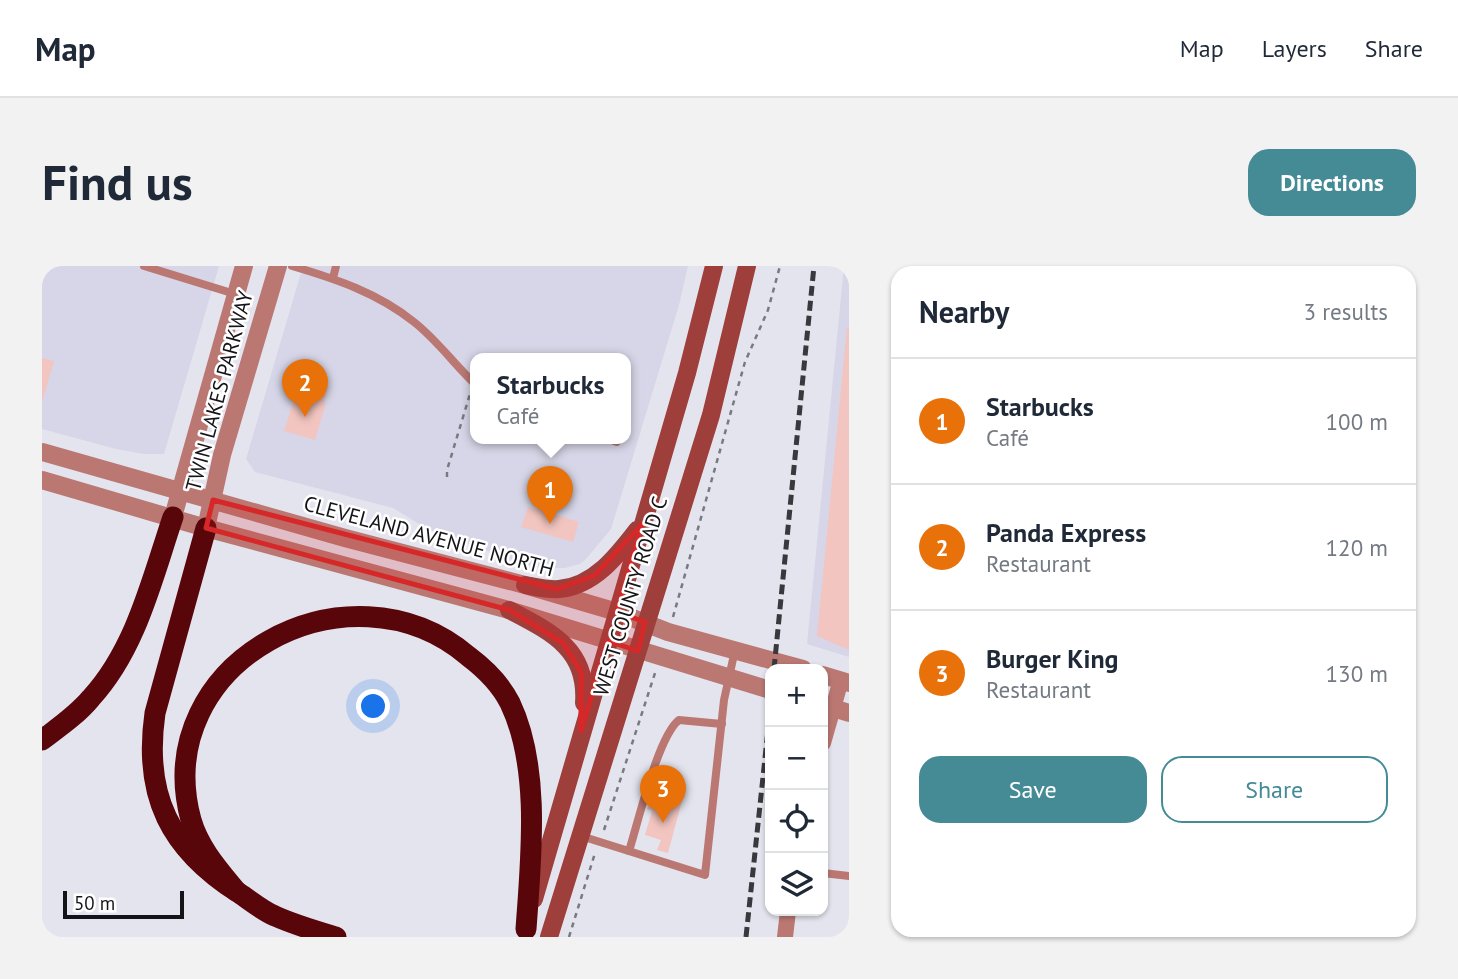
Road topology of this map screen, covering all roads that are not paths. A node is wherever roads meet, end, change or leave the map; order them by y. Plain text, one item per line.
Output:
1 (144, 266) edge
2 (244, 266) edge
3 (278, 266) edge
4 (292, 266) edge
5 (336, 266) edge
6 (714, 266) edge
7 (747, 266) edge
8 (333, 278) junction
9 (234, 294) junction
10 (470, 379) edge
11 (42, 452) edge
12 (42, 480) edge
13 (182, 492) junction
14 (213, 500) junction
15 (173, 517) junction
16 (642, 524) junction
17 (206, 528) junction
18 (525, 585) junction
19 (509, 610) junction
20 (617, 612) junction
21 (645, 622) junction
22 (608, 641) junction
23 (735, 650) junction
24 (638, 651) junction
25 (785, 664) edge
26 (828, 676) edge
27 (727, 678) junction
28 (845, 681) edge
29 (765, 689) edge
30 (835, 709) edge
31 (722, 724) junction
32 (828, 729) edge
33 (582, 731) junction
34 (42, 740) edge
35 (580, 836) junction
36 (629, 851) junction
37 (828, 874) edge
38 (849, 876) edge
39 (236, 891) junction
40 (787, 916) edge
41 (524, 933) edge
42 (336, 937) edge
43 (549, 937) edge
44 (785, 937) edge

1 - 9 lane
2 - 9 street, TWIN LAKES PARKWAY
3 - 14 street, TWIN LAKES PARKWAY
4 - 8 lane
5 - 8 lane
6 - 16 main road, WEST COUNTY ROAD C
7 - 21 main road, WEST COUNTY ROAD C
8 - 10 lane
9 - 13 street, TWIN LAKES PARKWAY
11 - 13 street, CLEVELAND AVENUE NORTH
12 - 15 street
13 - 14 street, CLEVELAND AVENUE NORTH
13 - 15 street, TWIN LAKES PARKWAY
14 - 17 street, TWIN LAKES PARKWAY
14 - 18 street, CLEVELAND AVENUE NORTH
15 - 17 street
15 - 34 highway
16 - 18 main road
16 - 20 main road, WEST COUNTY ROAD C
17 - 19 street
17 - 39 highway
18 - 20 street, CLEVELAND AVENUE NORTH
19 - 22 street
19 - 33 main road
20 - 21 street, CLEVELAND AVENUE NORTH
20 - 22 main road, WEST COUNTY ROAD C
21 - 23 street, CLEVELAND AVENUE NORTH
21 - 24 main road, WEST COUNTY ROAD C
22 - 24 street
22 - 33 main road, WEST COUNTY ROAD C
23 - 25 street, CLEVELAND AVENUE NORTH
23 - 27 lane
24 - 27 street
24 - 35 main road, WEST COUNTY ROAD C
26 - 28 street
27 - 29 street
27 - 31 lane
28 - 30 street
30 - 32 street
31 - 36 lane
31 - 36 lane
33 - 41 main road, WEST COUNTY ROAD C
35 - 36 lane
35 - 43 main road, WEST COUNTY ROAD C
37 - 38 lane
39 - 41 highway
39 - 42 highway
40 - 44 street

